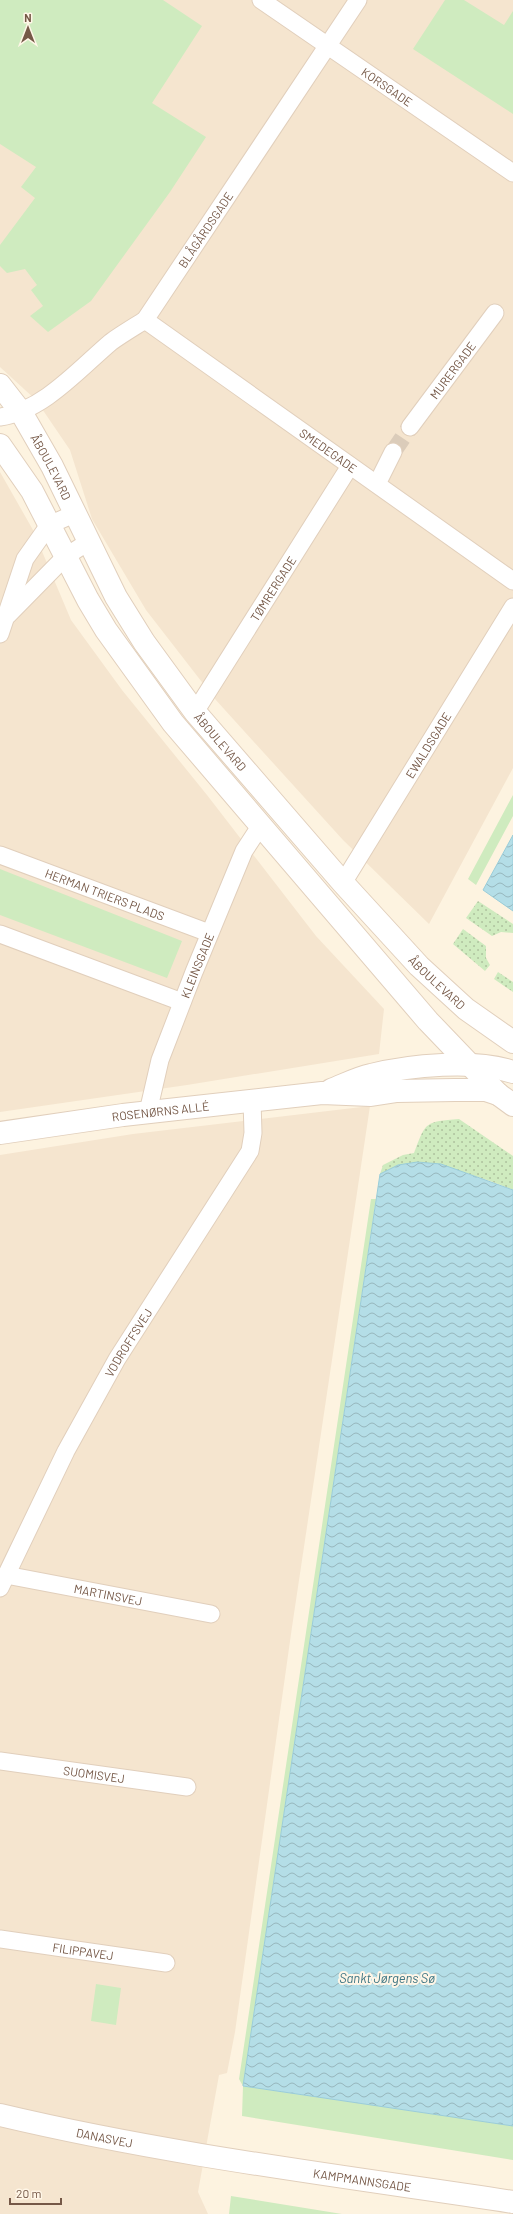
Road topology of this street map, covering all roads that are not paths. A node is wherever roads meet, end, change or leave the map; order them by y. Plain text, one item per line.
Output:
1 (261, 0) edge
2 (358, 0) edge
3 (328, 46) junction
4 (513, 173) edge
5 (495, 313) dead end
6 (145, 320) junction
7 (0, 385) edge
8 (10, 415) edge
9 (410, 427) tunnel mouth
10 (0, 445) edge
11 (393, 452) tunnel mouth
12 (350, 466) junction
13 (377, 484) junction
14 (74, 514) junction
15 (50, 525) junction
16 (88, 542) junction
17 (65, 557) junction
18 (513, 580) edge
19 (513, 607) edge
20 (8, 615) junction
21 (0, 634) edge
22 (195, 712) junction
23 (261, 825) junction
24 (0, 855) edge
25 (343, 883) junction
26 (209, 933) junction
27 (0, 934) edge
28 (182, 1002) junction
29 (513, 1042) edge
30 (468, 1064) junction
31 (513, 1072) edge
32 (322, 1093) junction
33 (506, 1100) edge
34 (252, 1101) junction
35 (148, 1112) junction
36 (0, 1133) edge
37 (3, 1581) edge
38 (210, 1614) dead end
39 (0, 1761) edge
40 (187, 1787) dead end
41 (0, 1940) edge
42 (166, 1963) dead end
43 (0, 2115) edge
44 (211, 2156) joint
45 (513, 2202) edge

1 - 3 street, KORSGADE
2 - 3 street, BLÅGÅRDSGADE
3 - 4 street, KORSGADE
3 - 6 street, BLÅGÅRDSGADE
5 - 9 street, MURERGADE
6 - 8 street, BLÅGÅRDSGADE
6 - 12 street, SMEDEGADE
7 - 8 street, ÅBOULEVARD
8 - 14 street, ÅBOULEVARD
10 - 15 street, ÅBOULEVARD
11 - 13 street
12 - 13 street, SMEDEGADE
12 - 22 street, TØMRERGADE
13 - 18 street, SMEDEGADE
14 - 15 street
14 - 16 street, ÅBOULEVARD
15 - 17 street, ÅBOULEVARD
15 - 20 street
16 - 17 street
16 - 22 street, ÅBOULEVARD
17 - 20 street
17 - 23 street, ÅBOULEVARD
19 - 25 street, EWALDSGADE
20 - 21 street
22 - 25 street, ÅBOULEVARD
23 - 26 street, KLEINSGADE
23 - 30 street, ÅBOULEVARD
24 - 26 street, HERMAN TRIERS PLADS
25 - 29 street, ÅBOULEVARD
26 - 28 street, KLEINSGADE
27 - 28 street
28 - 35 street, KLEINSGADE
30 - 31 street, ROSENØRNS ALLÉ
30 - 32 street, ROSENØRNS ALLÉ
30 - 33 street, ÅBOULEVARD
32 - 33 street, ROSENØRNS ALLÉ
32 - 34 street, ROSENØRNS ALLÉ
34 - 35 street, ROSENØRNS ALLÉ
34 - 37 street, VODROFFSVEJ
35 - 36 street, ROSENØRNS ALLÉ
37 - 38 street, MARTINSVEJ
39 - 40 street, SUOMISVEJ
41 - 42 street, FILIPPAVEJ
43 - 44 street, DANASVEJ
44 - 45 street, KAMPMANNSGADE

